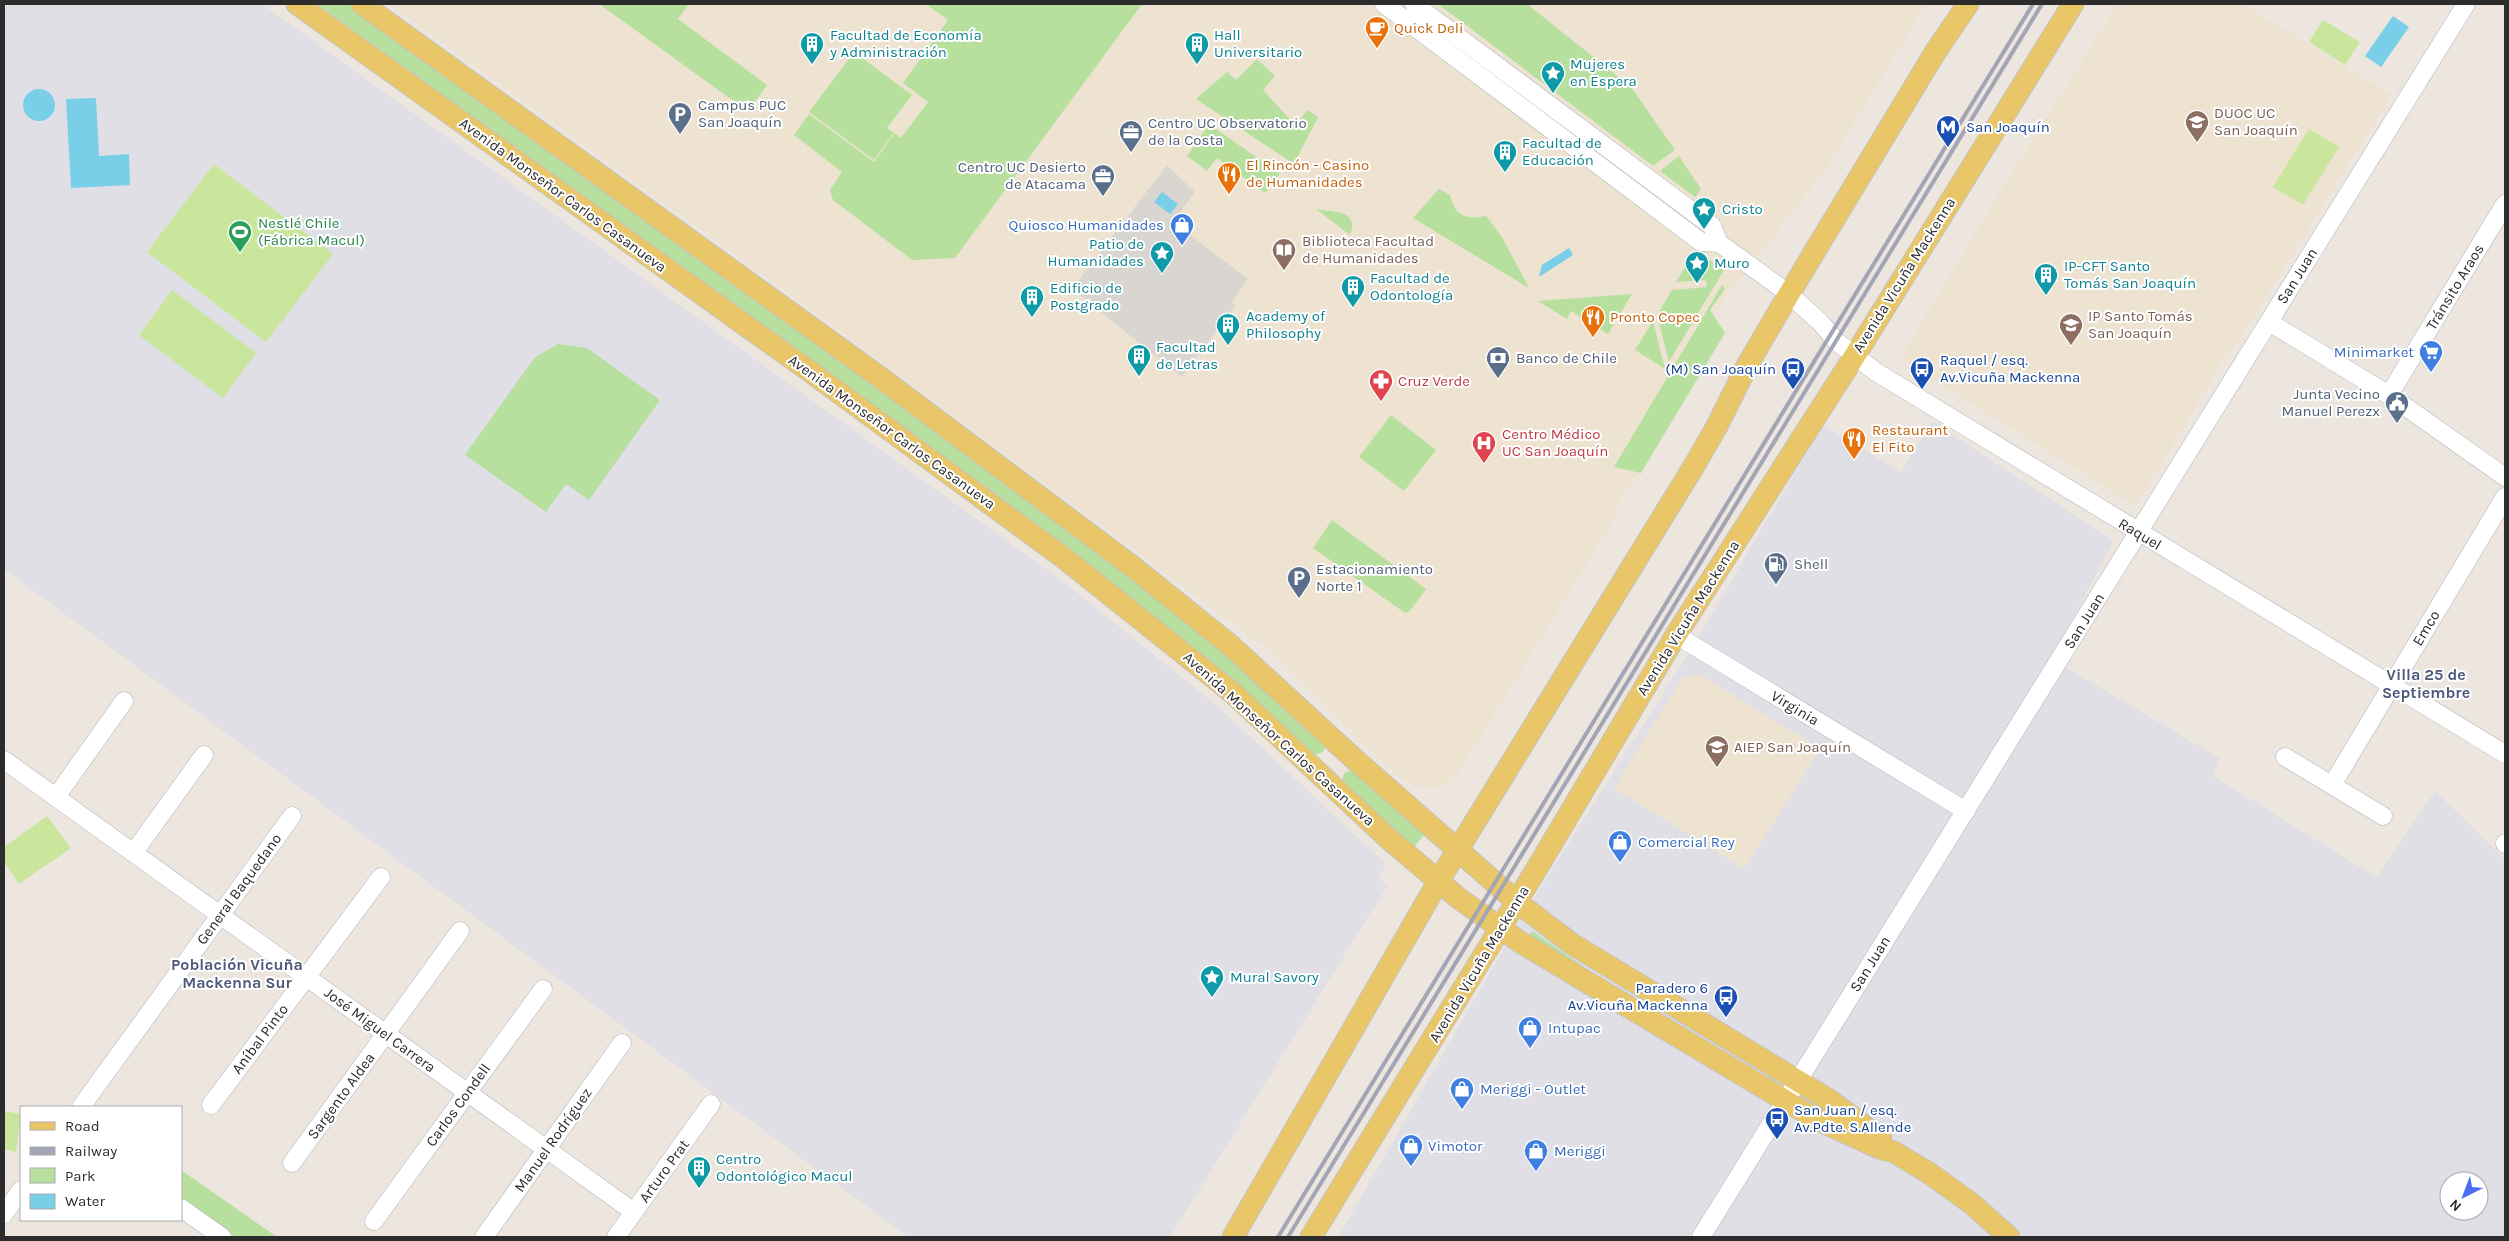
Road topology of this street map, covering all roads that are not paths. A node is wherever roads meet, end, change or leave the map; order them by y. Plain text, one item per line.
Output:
1 (297, 4) edge
2 (362, 4) edge
3 (1384, 4) edge
4 (1414, 4) edge
5 (1968, 4) edge
6 (2073, 4) edge
7 (2466, 4) edge
8 (2505, 204) edge
9 (1719, 243) junction
10 (1789, 294) junction
11 (2269, 322) junction
12 (1854, 357) junction
13 (2389, 395) junction
14 (2505, 476) edge
15 (2505, 497) edge
16 (2138, 533) junction
17 (1676, 635) junction
18 (2392, 686) junction
19 (124, 701) dead end
20 (2505, 754) edge
21 (204, 755) dead end
22 (2285, 757) dead end
23 (4, 760) edge
24 (2332, 785) junction
25 (56, 797) junction
26 (1966, 811) junction
27 (292, 816) dead end
28 (2383, 816) dead end
29 (1459, 849) junction
30 (134, 852) junction
31 (381, 878) dead end
32 (1438, 882) junction
33 (1517, 902) junction
34 (220, 916) junction
35 (1500, 928) junction
36 (460, 931) dead end
37 (307, 977) junction
38 (543, 989) dead end
39 (386, 1034) junction
40 (622, 1043) dead end
41 (1798, 1080) junction
42 (467, 1092) junction
43 (1786, 1100) junction
44 (711, 1104) dead end
45 (211, 1105) dead end
46 (82, 1106) edge
47 (547, 1150) junction
48 (1894, 1152) junction
49 (292, 1163) dead end
50 (20, 1191) edge
51 (182, 1209) edge
52 (634, 1212) junction
53 (4, 1214) edge
54 (374, 1221) dead end
55 (222, 1237) edge
56 (484, 1237) edge
57 (616, 1237) edge
58 (1233, 1237) edge
59 (1311, 1237) edge
60 (1701, 1237) edge
61 (2009, 1237) edge

1 - 32 main road, Avenida Monseñor Carlos Casanueva
2 - 29 main road
3 - 9 street
4 - 9 street
5 - 10 main road
6 - 12 main road, Avenida Vicuña Mackenna
7 - 11 street, San Juan
8 - 13 street, Tránsito Araos
9 - 10 street, Raquel
10 - 12 street, Raquel
10 - 29 main road
11 - 13 street
11 - 16 street, San Juan
12 - 16 street, Raquel
12 - 17 main road, Avenida Vicuña Mackenna
13 - 14 street
15 - 18 street, Emco
16 - 18 street, Raquel
16 - 26 street, San Juan
17 - 26 street, Virginia
17 - 33 main road, Avenida Vicuña Mackenna
18 - 20 street, Raquel
18 - 24 street, Emco
19 - 25 street
21 - 30 street
22 - 24 street
23 - 25 street, José Miguel Carrera
24 - 28 street
25 - 30 street, José Miguel Carrera
26 - 41 street, San Juan
27 - 34 street, General Baquedano
29 - 32 main road
29 - 33 main road
30 - 34 street, José Miguel Carrera
31 - 37 street, Aníbal Pinto
32 - 35 main road, Avenida Monseñor Carlos Casanueva
32 - 58 main road
33 - 35 main road, Avenida Vicuña Mackenna
33 - 41 main road
34 - 37 street, José Miguel Carrera
34 - 46 street, General Baquedano
35 - 43 main road, Avenida Monseñor Carlos Casanueva
35 - 59 main road, Avenida Vicuña Mackenna
36 - 39 street, Sargento Aldea
37 - 39 street, José Miguel Carrera
37 - 45 street, Aníbal Pinto
38 - 42 street, Carlos Condell
39 - 42 street, José Miguel Carrera
39 - 49 street, Sargento Aldea
40 - 47 street, Manuel Rodríguez
41 - 43 street, San Juan
41 - 48 main road
42 - 47 street, José Miguel Carrera
42 - 54 street, Carlos Condell
43 - 48 main road, Avenida Monseñor Carlos Casanueva
43 - 60 street, San Juan
44 - 52 street, Arturo Prat
47 - 52 street, José Miguel Carrera
47 - 56 street, Manuel Rodríguez
48 - 61 main road
50 - 53 street
51 - 55 street
52 - 57 street, Arturo Prat

